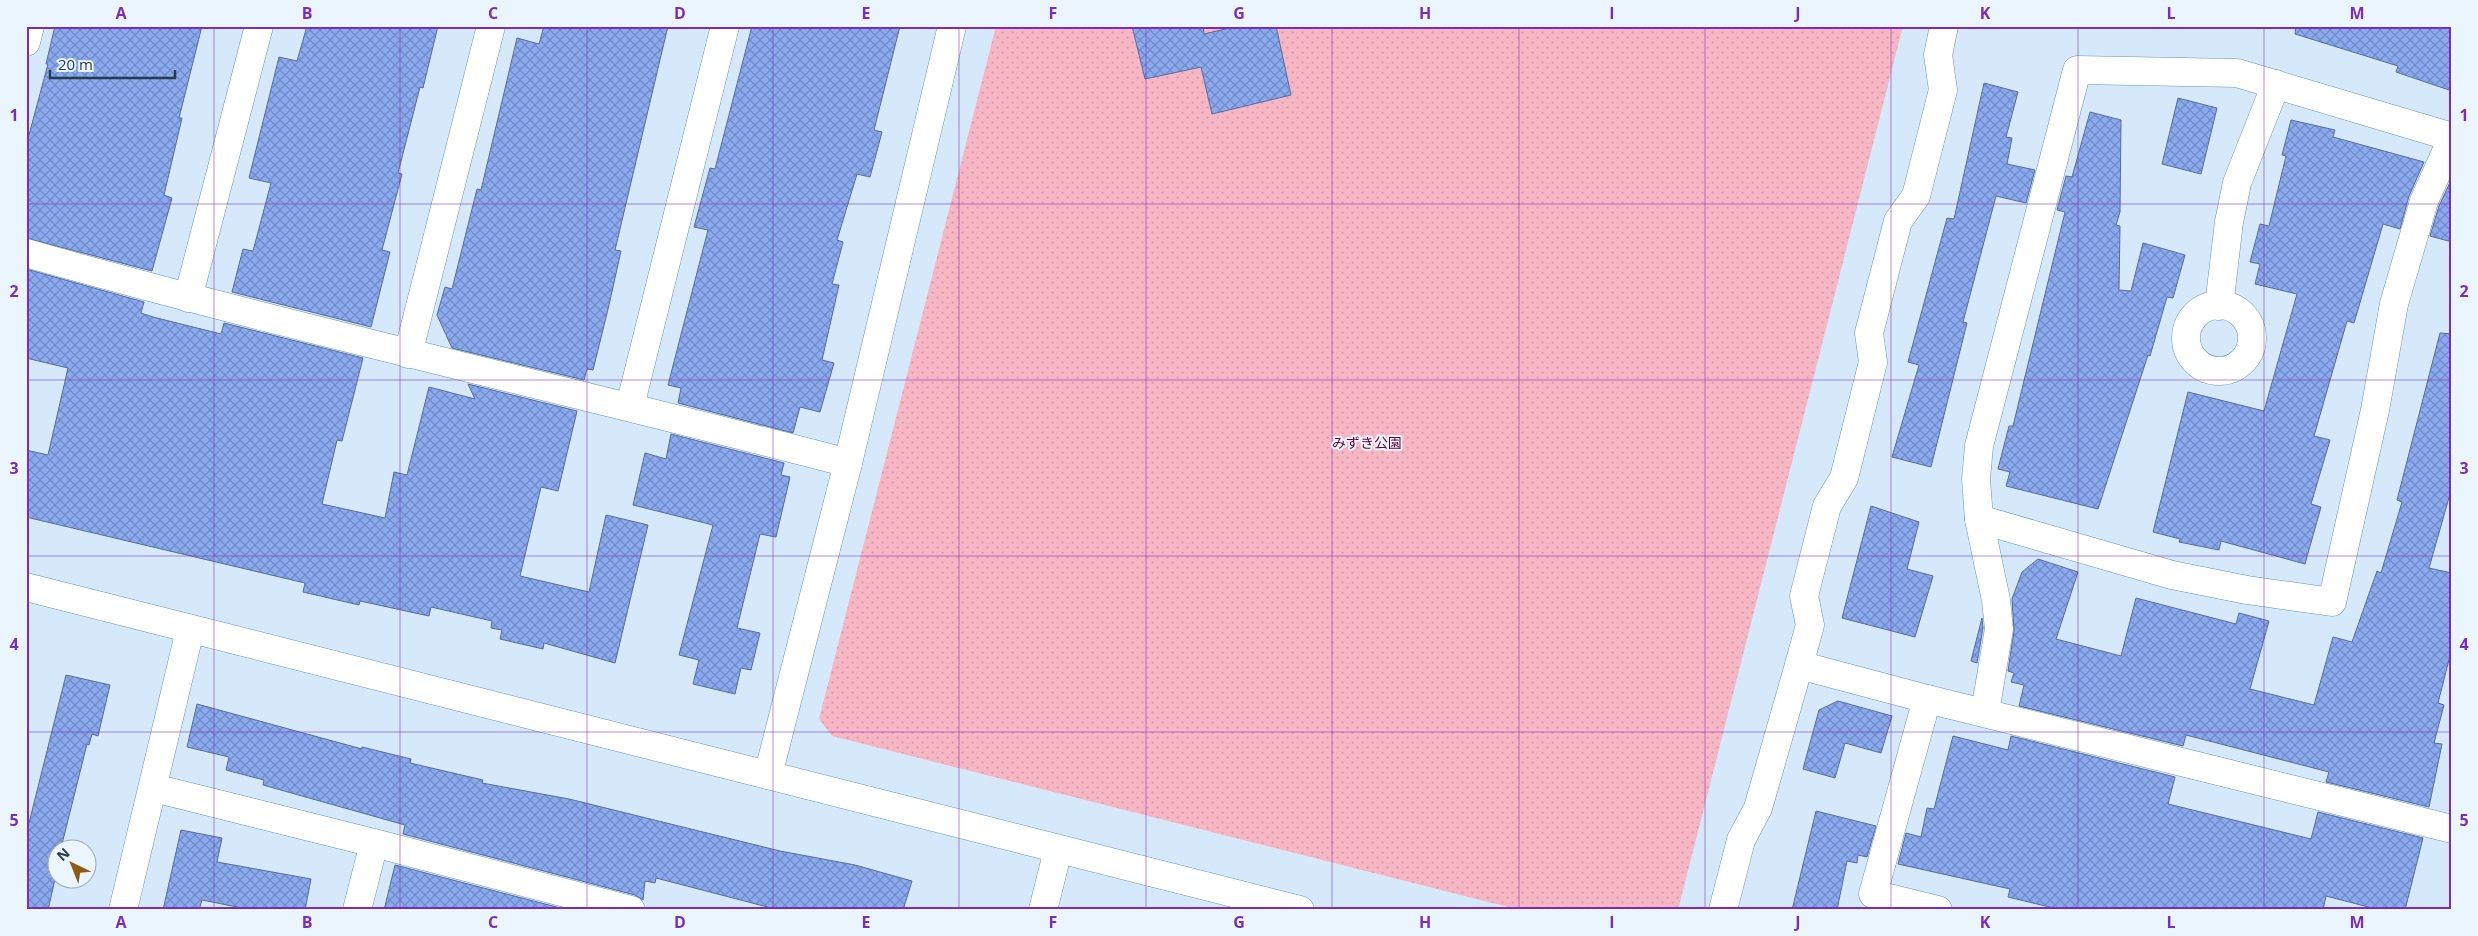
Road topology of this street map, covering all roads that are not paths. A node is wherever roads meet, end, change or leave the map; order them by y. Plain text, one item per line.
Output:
1 (30, 26) edge
2 (259, 26) edge
3 (491, 26) edge
4 (725, 26) edge
5 (952, 26) edge
6 (1944, 26) edge
7 (26, 42) edge
8 (2276, 84) junction
9 (2452, 138) edge
10 (26, 253) edge
11 (188, 298) junction
12 (2219, 306) dead end
13 (408, 354) junction
14 (630, 406) junction
15 (848, 463) junction
16 (1980, 518) junction
17 (26, 588) edge
18 (190, 630) junction
19 (1799, 665) junction
20 (1927, 699) junction
21 (1985, 712) junction
22 (768, 775) junction
23 (154, 788) junction
24 (2452, 829) edge
25 (374, 843) junction
26 (1058, 850) junction
27 (588, 904) edge
28 (123, 910) edge
29 (357, 910) edge
30 (630, 910) edge
31 (1043, 910) edge
32 (1300, 910) edge
33 (1723, 910) edge
34 (1938, 910) edge

1 - 7 street
2 - 11 street
3 - 13 street
4 - 14 street
5 - 15 street
6 - 19 street
8 - 9 street
8 - 12 street
8 - 16 street
9 - 16 street
10 - 11 street
11 - 13 street
13 - 14 street
14 - 15 street
15 - 22 street
16 - 21 street
17 - 18 street
18 - 22 street
18 - 23 street
19 - 20 street
19 - 33 street
20 - 21 street
20 - 34 street
21 - 24 street
22 - 26 street
23 - 25 street
23 - 28 street
25 - 27 street
25 - 29 street
26 - 31 street
26 - 32 street
27 - 30 street

